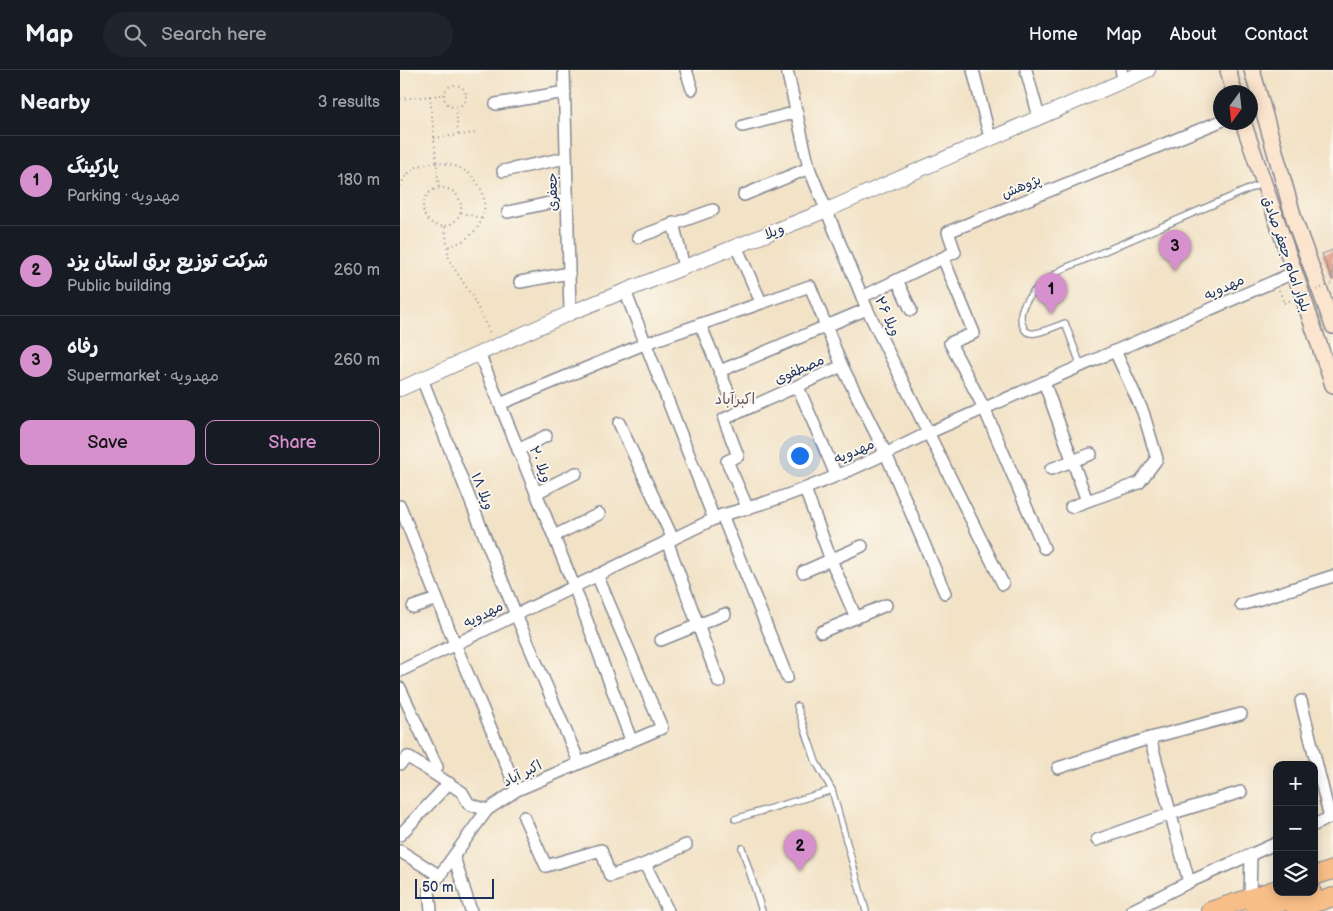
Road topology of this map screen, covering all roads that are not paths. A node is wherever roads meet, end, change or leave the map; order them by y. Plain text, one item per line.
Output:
1 (564, 70) edge
2 (686, 70) edge
3 (787, 70) edge
4 (973, 70) edge
5 (1026, 70) edge
6 (1148, 70) edge
7 (1228, 70) edge
8 (1252, 70) edge
9 (1122, 75) edge
10 (1232, 85) edge
11 (692, 89) dead end
12 (565, 92) junction
13 (496, 104) dead end
14 (797, 112) junction
15 (1039, 117) junction
16 (1213, 124) edge
17 (743, 126) dead end
18 (1246, 130) edge
19 (990, 138) junction
20 (566, 158) junction
21 (809, 168) junction
22 (503, 171) dead end
23 (1263, 184) junction
24 (744, 195) dead end
25 (567, 199) junction
26 (712, 210) dead end
27 (826, 210) junction
28 (508, 212) dead end
29 (673, 223) junction
30 (638, 237) dead end
31 (736, 246) junction
32 (943, 258) junction
33 (684, 267) junction
34 (569, 273) junction
35 (1293, 273) junction
36 (897, 280) junction
37 (520, 282) dead end
38 (625, 291) junction
39 (862, 297) junction
40 (761, 302) junction
41 (866, 309) junction
42 (911, 310) dead end
43 (570, 313) junction
44 (700, 324) junction
45 (825, 326) junction
46 (1333, 326) edge
47 (644, 344) junction
48 (1115, 351) junction
49 (479, 354) junction
50 (842, 366) junction
51 (1081, 366) junction
52 (720, 371) junction
53 (422, 379) junction
54 (1044, 382) junction
55 (1333, 385) edge
56 (798, 387) junction
57 (400, 389) edge
58 (730, 396) dead end
59 (500, 404) junction
60 (984, 408) junction
61 (619, 423) dead end
62 (928, 433) junction
63 (546, 436) dead end
64 (518, 450) junction
65 (886, 454) junction
66 (1091, 454) dead end
67 (1073, 461) junction
68 (1051, 469) dead end
69 (576, 473) dead end
70 (836, 475) junction
71 (805, 488) junction
72 (536, 493) junction
73 (1087, 501) junction
74 (400, 506) edge
75 (1071, 507) dead end
76 (748, 509) junction
77 (599, 514) dead end
78 (718, 517) junction
79 (554, 536) junction
80 (670, 540) junction
81 (862, 546) dead end
82 (1044, 548) dead end
83 (831, 560) junction
84 (803, 572) dead end
85 (597, 575) junction
86 (1333, 576) edge
87 (1002, 584) dead end
88 (574, 586) junction
89 (945, 593) dead end
90 (437, 599) junction
91 (886, 605) dead end
92 (1241, 605) dead end
93 (413, 607) dead end
94 (725, 614) dead end
95 (516, 615) junction
96 (856, 618) junction
97 (698, 625) junction
98 (821, 632) dead end
99 (661, 640) dead end
100 (455, 644) junction
101 (400, 671) edge
102 (787, 676) dead end
103 (719, 682) dead end
104 (400, 688) edge
105 (1301, 702) dead end
106 (797, 706) dead end
107 (1241, 714) dead end
108 (1150, 738) junction
109 (631, 740) junction
110 (579, 762) junction
111 (400, 764) edge
112 (1058, 768) dead end
113 (432, 772) junction
114 (449, 783) junction
115 (518, 790) junction
116 (832, 790) junction
117 (1241, 792) dead end
118 (486, 810) junction
119 (1170, 814) junction
120 (524, 817) dead end
121 (1331, 817) edge
122 (735, 820) dead end
123 (1318, 823) edge
124 (400, 835) edge
125 (1097, 840) dead end
126 (686, 845) dead end
127 (1273, 845) edge
128 (742, 848) dead end
129 (400, 851) edge
130 (1251, 855) junction
131 (454, 857) junction
132 (645, 864) junction
133 (1333, 870) edge
134 (1318, 875) edge
135 (440, 876) junction
136 (1189, 882) junction
137 (1333, 885) edge
138 (1318, 890) edge
139 (1273, 892) edge
140 (1293, 896) edge
141 (1333, 897) edge
142 (1253, 904) edge
143 (431, 911) edge
144 (471, 911) edge
145 (668, 911) edge
146 (762, 911) edge
147 (866, 911) edge
148 (1131, 911) edge
149 (1210, 911) edge
150 (1291, 911) edge

1 - 12 street, جعفری
2 - 11 street
3 - 14 street, ویلا ۲۶
4 - 19 street
5 - 15 street
6 - 9 street, ویلا
7 - 10 main road
8 - 46 main road, بلوار امام جعفر صادق
9 - 15 street, ویلا
12 - 13 street
12 - 20 street, جعفری
14 - 17 street
14 - 21 street, ویلا ۲۶
15 - 19 street, ویلا
16 - 32 street, پژوهش
18 - 23 main road, بلوار امام جعفر صادق
19 - 27 street, ویلا
20 - 22 street
20 - 25 street, جعفری
21 - 24 street
21 - 27 street, ویلا ۲۶
23 - 35 main road, بلوار امام جعفر صادق
23 - 51 lane
25 - 28 street
25 - 34 street, جعفری
26 - 29 street
27 - 31 street, ویلا
27 - 39 street, ویلا ۲۶
29 - 30 street
29 - 33 street
31 - 33 street, ویلا
31 - 40 street
32 - 36 street
32 - 60 street
33 - 38 street, ویلا
34 - 37 street
34 - 43 street, جعفری
35 - 48 street, مهدویه
35 - 55 main road, بلوار امام جعفر صادق
36 - 39 street
36 - 42 street
38 - 43 street, ویلا
38 - 47 street
39 - 41 street, ویلا ۲۶
40 - 44 street
40 - 45 street, مصطفوی
41 - 45 street
41 - 62 street, ویلا ۲۶
43 - 49 street, ویلا
44 - 47 street
44 - 52 street
45 - 50 street, مصطفوی
45 - 52 street
47 - 59 street
47 - 78 street
48 - 51 street, مهدویه
48 - 73 street
49 - 53 street, ویلا
49 - 59 street, ویلا ۲۰
50 - 56 street, مصطفوی
50 - 65 street, مصطفوی
51 - 54 street, مهدویه
52 - 58 street
53 - 57 street, ویلا
53 - 95 street, ویلا ۱۸
54 - 60 street, مهدویه
54 - 67 street
56 - 70 street
56 - 76 street, مصطفوی
59 - 64 street, ویلا ۲۰
60 - 62 street, مهدویه
60 - 82 street
61 - 80 street
62 - 65 street, مهدویه
62 - 87 street, ویلا ۲۶
63 - 64 street
64 - 72 street, ویلا ۲۰
65 - 70 street, مهدویه
65 - 89 street, مصطفوی
66 - 67 street
67 - 68 street
67 - 73 street
69 - 72 street
70 - 71 street, مهدویه
71 - 76 street, مهدویه
71 - 83 street
72 - 79 street, ویلا ۲۰
73 - 75 street
74 - 90 street
76 - 78 street, مهدویه
77 - 79 street
78 - 80 street, مهدویه
78 - 102 street
79 - 88 street, ویلا ۲۰
80 - 85 street, مهدویه
80 - 97 street
81 - 83 street
83 - 84 street
83 - 96 street
85 - 88 street, مهدویه
85 - 109 street, اکبر آباد
86 - 92 street
88 - 95 street, مهدویه
88 - 109 street, ویلا ۲۰
90 - 93 street
90 - 100 street
91 - 96 street
94 - 97 street
95 - 100 street, مهدویه
95 - 110 street, ویلا ۱۸
96 - 98 street
97 - 99 street
97 - 103 street
100 - 101 street, مهدویه
100 - 115 street
104 - 113 street
105 - 121 street
106 - 116 lane
107 - 108 street
108 - 112 street
108 - 119 street
109 - 110 street, اکبر آباد
110 - 115 street, اکبر آباد
111 - 113 street
113 - 114 street
114 - 118 street
114 - 124 street
115 - 118 street, اکبر آباد
116 - 122 lane
116 - 147 lane
117 - 119 street
118 - 131 street, اکبر آباد
119 - 125 street
119 - 136 street
120 - 132 street
121 - 123 street
126 - 132 street
127 - 130 street
128 - 146 lane
129 - 135 street
130 - 136 street
130 - 142 street
131 - 135 street, اکبر آباد
131 - 144 street
132 - 145 street
133 - 134 main road
135 - 143 street, اکبر آباد
136 - 148 street
137 - 138 main road
139 - 142 main road
140 - 142 main road
141 - 150 main road
142 - 149 main road

